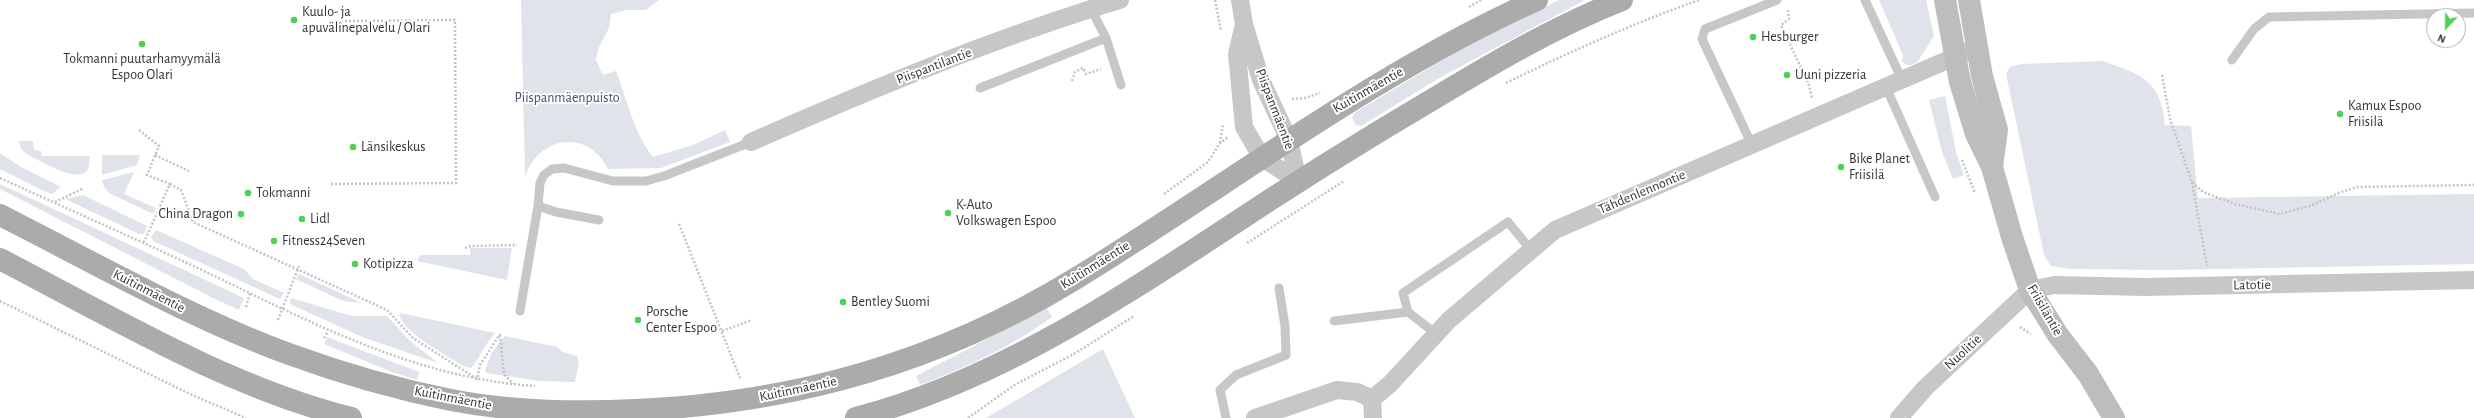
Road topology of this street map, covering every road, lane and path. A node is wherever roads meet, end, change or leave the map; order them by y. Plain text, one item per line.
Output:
1 (1120, 0) edge
2 (1240, 0) edge
3 (1537, 0) edge
4 (1622, 0) edge
5 (1698, 0) edge
6 (1777, 0) edge
7 (1865, 0) edge
8 (1945, 0) edge
9 (1969, 0) edge
10 (1787, 6) dead end
11 (1091, 9) junction
12 (2474, 13) edge
13 (340, 21) dead end
14 (1244, 24) junction
15 (1106, 38) junction
16 (1977, 48) junction
17 (1955, 56) junction
18 (2232, 60) dead end
19 (1086, 74) dead end
20 (2162, 75) dead end
21 (1072, 81) dead end
22 (1894, 83) junction
23 (1505, 84) dead end
24 (1121, 85) dead end
25 (980, 88) dead end
26 (1311, 97) dead end
27 (1273, 108) junction
28 (1816, 117) junction
29 (1244, 127) junction
30 (139, 130) dead end
31 (1289, 140) junction
32 (751, 142) joint
33 (1752, 145) junction
34 (155, 155) junction
35 (1262, 158) junction
36 (1992, 167) junction
37 (189, 171) dead end
38 (0, 178) edge
39 (1348, 179) dead end
40 (1298, 180) junction
41 (2192, 182) junction
42 (170, 184) junction
43 (331, 184) dead end
44 (2474, 185) edge
45 (84, 188) dead end
46 (1935, 197) dead end
47 (1160, 198) dead end
48 (55, 202) junction
49 (538, 206) junction
50 (0, 214) edge
51 (599, 220) dead end
52 (679, 224) dead end
53 (144, 242) junction
54 (519, 245) dead end
55 (1241, 247) dead end
56 (465, 248) dead end
57 (1531, 250) junction
58 (0, 259) edge
59 (397, 266) dead end
60 (298, 268) junction
61 (2207, 268) dead end
62 (405, 270) dead end
63 (2474, 280) edge
64 (1279, 288) dead end
65 (2030, 290) junction
66 (250, 293) junction
67 (0, 301) edge
68 (246, 307) dead end
69 (282, 309) junction
70 (520, 312) dead end
71 (1141, 312) dead end
72 (1408, 312) junction
73 (278, 320) dead end
74 (752, 320) dead end
75 (1334, 321) dead end
76 (328, 331) junction
77 (722, 331) junction
78 (1435, 333) junction
79 (324, 338) dead end
80 (748, 377) dead end
81 (740, 378) junction
82 (477, 379) junction
83 (733, 379) dead end
84 (514, 385) junction
85 (537, 386) dead end
86 (1372, 399) junction
87 (560, 416) edge
88 (240, 417) edge
89 (246, 418) edge
90 (351, 418) edge
91 (856, 418) edge
92 (968, 418) edge
93 (1226, 418) edge
94 (1255, 418) edge
95 (1373, 418) edge
96 (1899, 418) edge
97 (2114, 418) edge

1 - 11 street, Piispantilantie
2 - 14 street, Piispanmäentie
3 - 31 main road, Kuitinmäentie
4 - 40 main road
5 - 23 path
6 - 33 lane
7 - 22 lane
8 - 17 street, Friisiläntie
9 - 16 street, Friisiläntie
10 - 28 path
11 - 15 lane
11 - 32 street, Piispantilantie
12 - 18 lane
13 - 43 path
14 - 27 street, Piispanmäentie
14 - 29 street, Piispanmäentie
15 - 24 lane
15 - 25 lane
16 - 17 street, Tähdenlennontie
16 - 36 street, Friisiläntie
17 - 22 street, Tähdenlennontie
17 - 36 street, Friisiläntie
19 - 21 path
20 - 41 path
22 - 28 street, Tähdenlennontie
22 - 46 lane
26 - 27 path
27 - 31 street, Piispanmäentie
28 - 33 street, Tähdenlennontie
29 - 35 street, Piispanmäentie
29 - 47 path
30 - 34 path
31 - 35 main road, Kuitinmäentie
31 - 40 street, Piispanmäentie
32 - 49 lane
33 - 57 street, Tähdenlennontie
34 - 37 path
34 - 42 path
35 - 40 street, Piispanmäentie
35 - 87 main road, Kuitinmäentie
36 - 65 street, Friisiläntie
38 - 48 path
39 - 55 path
40 - 91 main road
41 - 44 path
41 - 61 path
42 - 53 path
42 - 60 path
45 - 48 path
48 - 53 path
49 - 51 lane
49 - 70 lane
50 - 87 main road, Kuitinmäentie
52 - 77 path
53 - 66 path
54 - 56 path
57 - 72 lane
57 - 78 street, Tähdenlennontie
58 - 90 main road
59 - 62 path
60 - 69 path
60 - 82 path
63 - 65 street, Latotie
64 - 93 lane
65 - 96 street, Nuolitie
65 - 97 street, Friisiläntie
66 - 68 path
66 - 69 path
67 - 88 path
69 - 73 path
69 - 76 path
71 - 92 path
72 - 75 lane
72 - 78 lane
74 - 77 path
76 - 79 path
76 - 82 path
77 - 81 path
78 - 86 street, Tähdenlennontie
80 - 81 path
81 - 83 path
82 - 84 path
82 - 84 path
84 - 85 path
86 - 94 street
86 - 95 street
88 - 89 path

